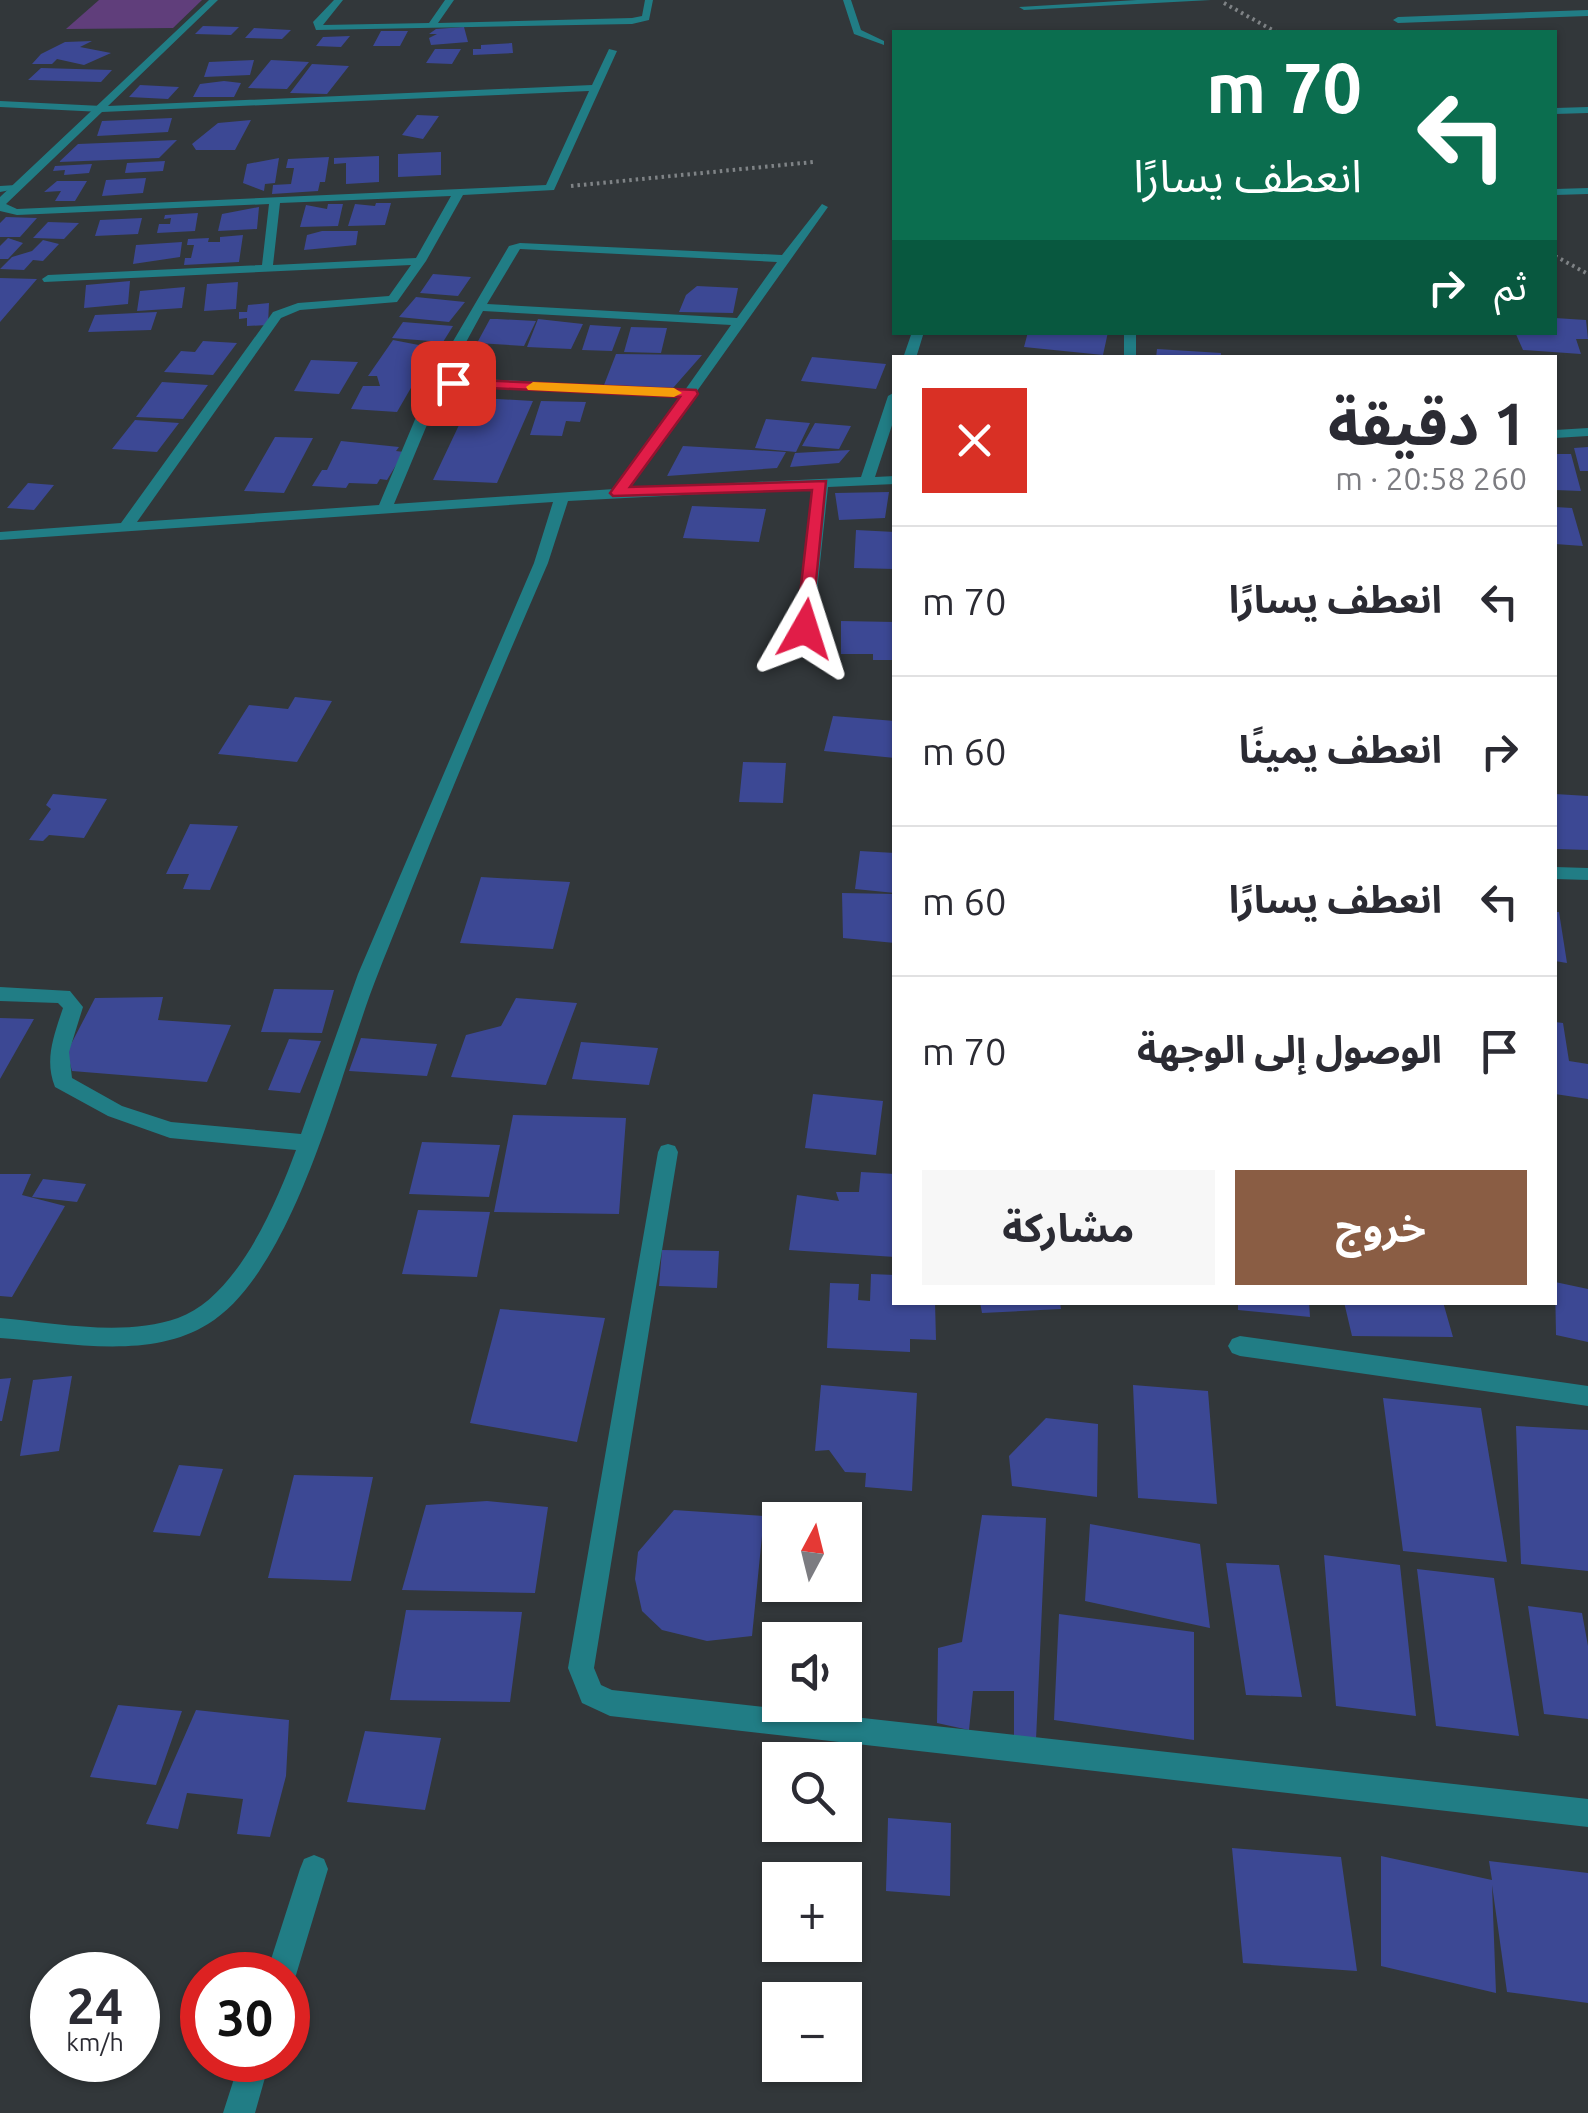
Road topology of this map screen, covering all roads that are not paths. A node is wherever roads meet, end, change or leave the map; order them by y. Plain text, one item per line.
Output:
1 (214, 0) edge
2 (339, 0) edge
3 (450, 0) edge
4 (649, 0) edge
5 (847, 0) edge
6 (1182, 0) edge
7 (1207, 0) edge
8 (1061, 3) edge
9 (1024, 7) dead end
10 (1588, 13) edge
11 (1398, 20) dead end
12 (432, 24) junction
13 (881, 42) dead end
14 (612, 51) dead end
15 (594, 88) junction
16 (0, 104) edge
17 (102, 109) junction
18 (1588, 110) edge
19 (1557, 111) edge
20 (16, 188) junction
21 (0, 189) edge
22 (460, 190) junction
23 (1588, 191) edge
24 (1557, 192) edge
25 (276, 199) junction
26 (0, 204) edge
27 (822, 207) dead end
28 (786, 259) junction
29 (420, 261) junction
30 (267, 269) junction
31 (48, 280) dead end
32 (482, 307) junction
33 (741, 322) junction
34 (440, 379) junction
35 (690, 394) junction
36 (892, 405) edge
37 (1588, 432) edge
38 (1557, 434) edge
39 (892, 480) edge
40 (866, 482) junction
41 (821, 484) junction
42 (618, 493) junction
43 (562, 497) junction
44 (384, 508) junction
45 (126, 527) junction
46 (0, 536) edge
47 (805, 629) dead end
48 (1557, 872) edge
49 (1588, 874) edge
50 (0, 994) edge
51 (308, 1143) junction
52 (668, 1152) dead end
53 (0, 1328) edge
54 (1240, 1346) dead end
55 (1588, 1396) edge
56 (1588, 1813) edge
57 (314, 1868) dead end
58 (288, 1952) edge
59 (248, 2082) edge
60 (238, 2113) edge

1 - 17 street
2 - 12 street
3 - 12 street
4 - 12 street
5 - 13 street
6 - 7 street
6 - 8 street
8 - 9 street
10 - 11 street
14 - 15 street
15 - 17 street
15 - 22 street
16 - 17 lane
17 - 20 street
18 - 19 street
20 - 21 lane
20 - 26 street
22 - 25 street
22 - 29 street
23 - 24 street
25 - 26 street
25 - 30 street
27 - 28 street
28 - 32 street
28 - 33 street
29 - 30 street
29 - 45 street
30 - 31 street
32 - 33 street
32 - 34 street
33 - 35 street
34 - 35 street
34 - 44 street
35 - 42 street
36 - 40 street
37 - 38 street
39 - 40 street
40 - 41 street
41 - 42 street
41 - 47 street
42 - 43 street
43 - 44 street
43 - 51 street
44 - 45 street
45 - 46 street
48 - 49 street
50 - 51 street
51 - 53 street
52 - 56 street
54 - 55 street
57 - 58 street
59 - 60 street

